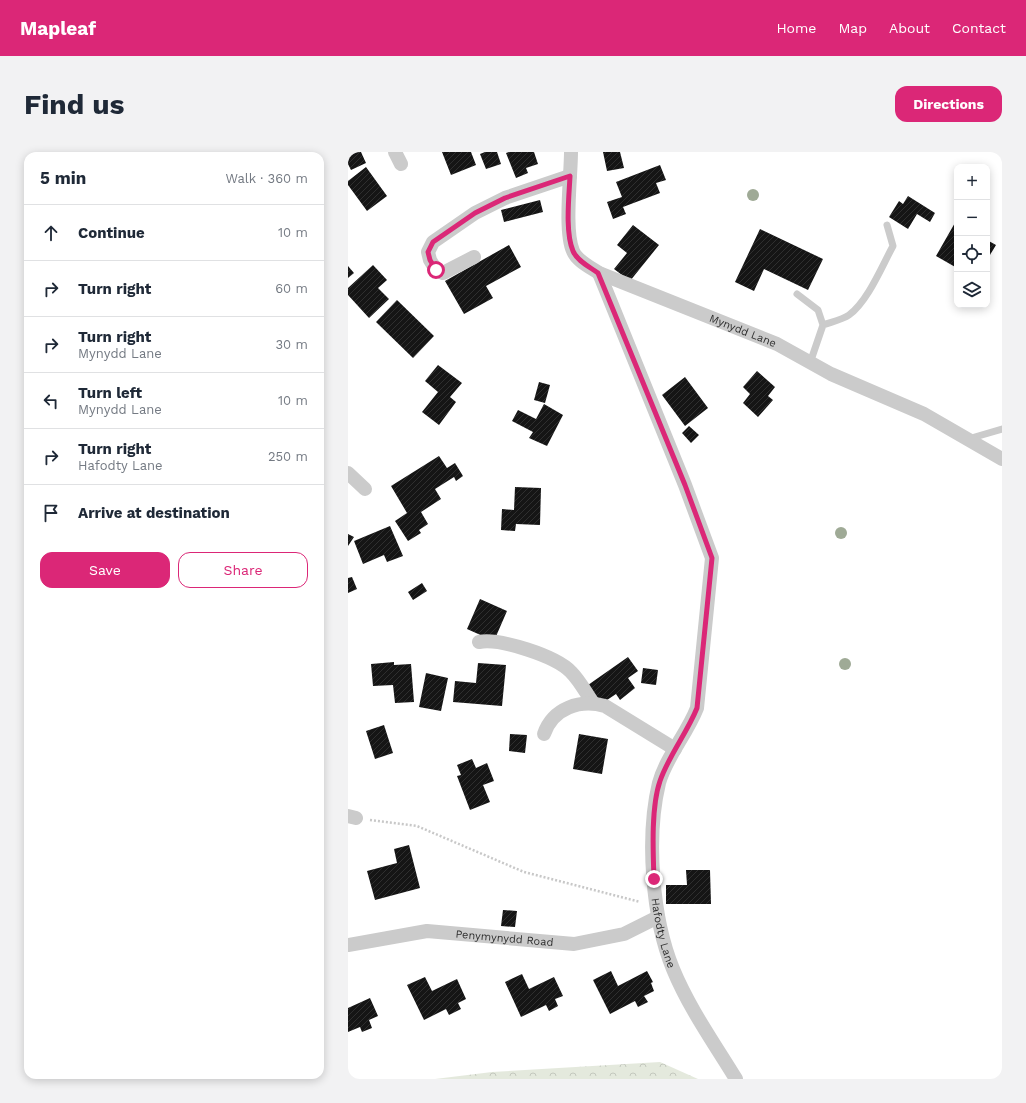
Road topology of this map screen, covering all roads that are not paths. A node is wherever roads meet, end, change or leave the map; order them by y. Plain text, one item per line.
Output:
1 (570, 152) edge
2 (570, 176) junction
3 (887, 225) dead end
4 (474, 257) dead end
5 (598, 273) junction
6 (797, 294) dead end
7 (823, 325) junction
8 (810, 363) junction
9 (1002, 429) edge
10 (968, 439) junction
11 (1002, 458) edge
12 (348, 473) edge
13 (365, 489) dead end
14 (479, 642) dead end
15 (592, 703) junction
16 (544, 734) dead end
17 (675, 749) junction
18 (657, 911) junction
19 (348, 945) edge
20 (736, 1079) edge

1 - 2 street, Mynydd Lane
2 - 4 street
2 - 5 street, Mynydd Lane
3 - 7 lane
5 - 8 street, Mynydd Lane
5 - 17 street, Hafodty Lane
6 - 7 lane
7 - 8 lane
8 - 10 street, Mynydd Lane
9 - 10 lane
10 - 11 street, Mynydd Lane
12 - 13 street
14 - 15 street
15 - 16 street
15 - 17 street
17 - 18 street, Hafodty Lane
18 - 19 street, Penymynydd Road
18 - 20 street, Hafodty Lane

